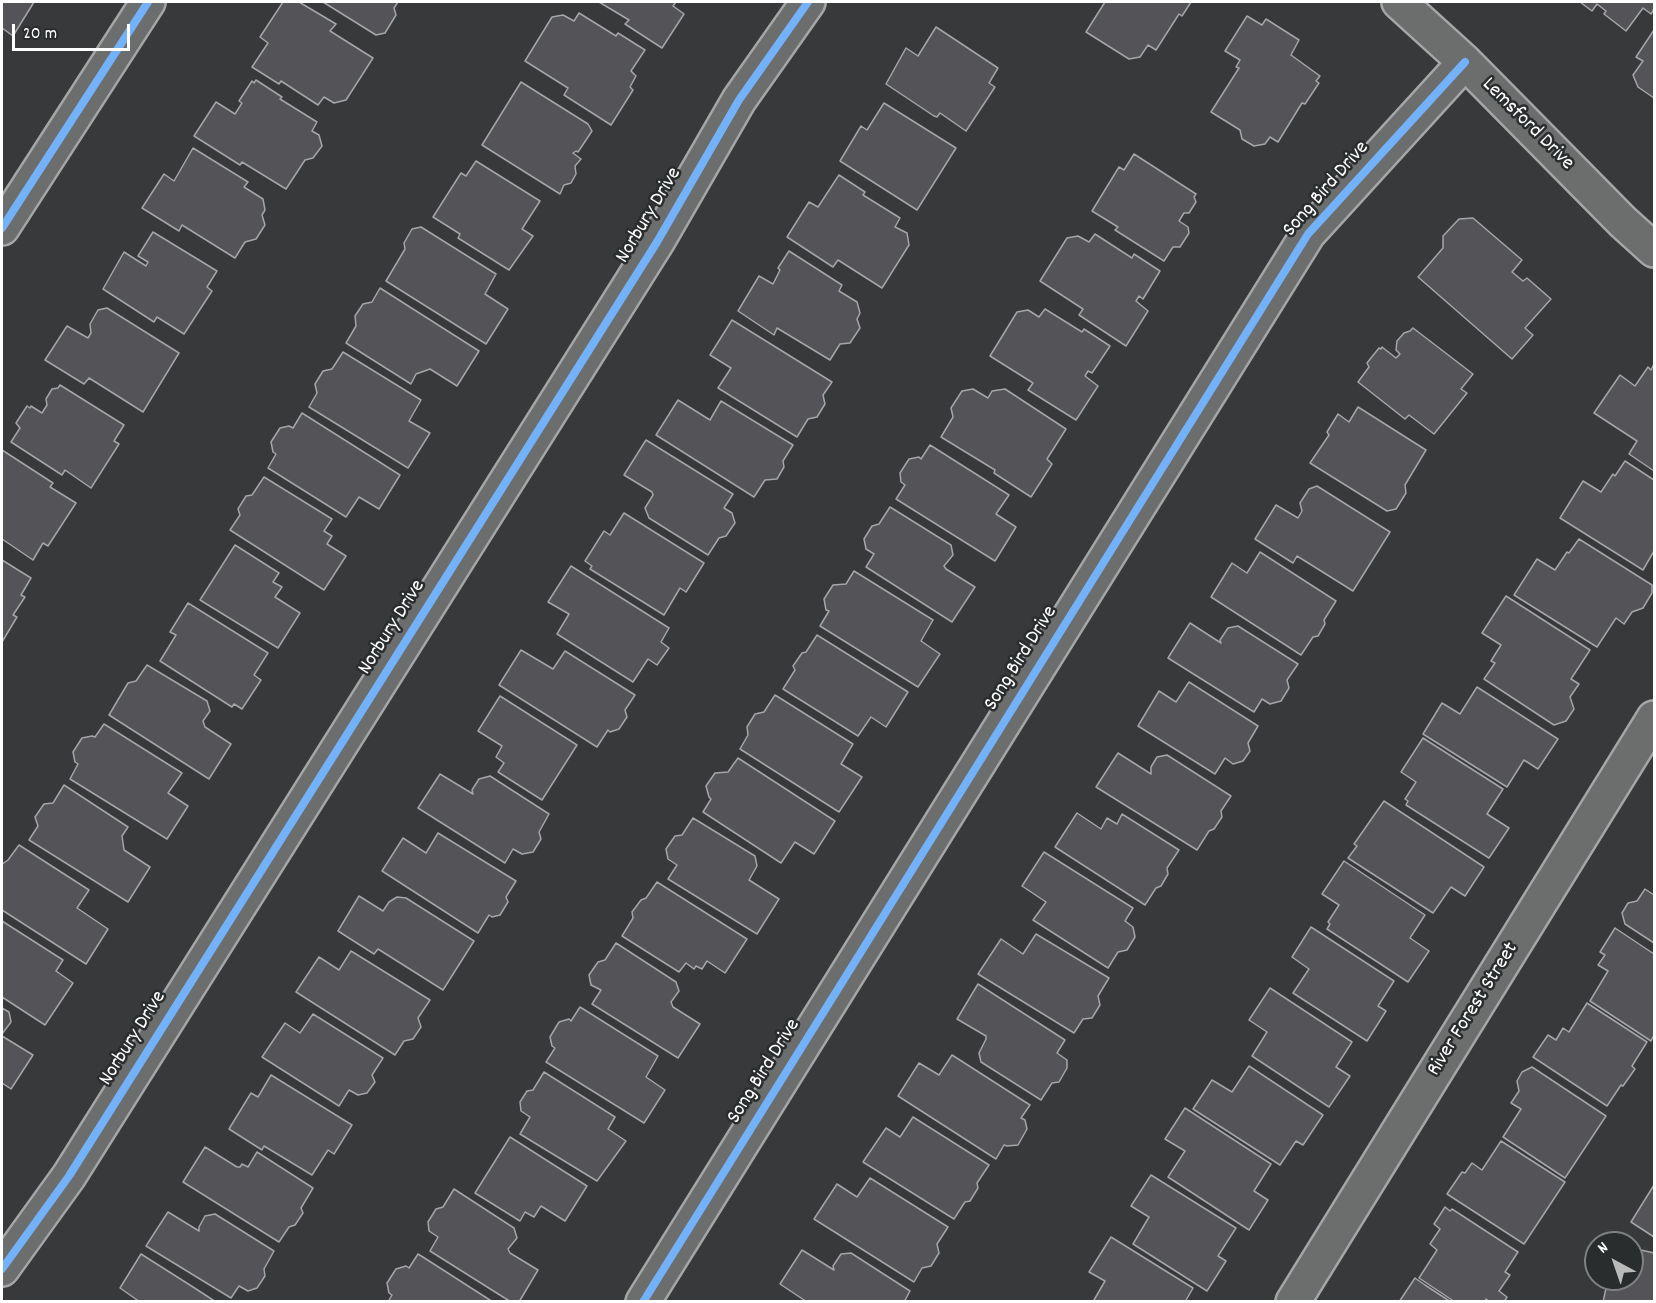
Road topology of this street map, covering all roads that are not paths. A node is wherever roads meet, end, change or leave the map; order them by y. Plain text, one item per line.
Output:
1 (148, 2) edge
2 (807, 2) edge
3 (1399, 2) edge
4 (1465, 62) junction
5 (2, 228) edge
6 (1654, 250) edge
7 (1654, 718) edge
8 (2, 1269) edge
9 (643, 1302) edge
10 (1293, 1302) edge

1 - 5 street
2 - 8 street, Norbury Drive
3 - 4 street, Lemsford Drive
4 - 6 street, Lemsford Drive
4 - 9 street, Song Bird Drive
7 - 10 street, River Forest Street

